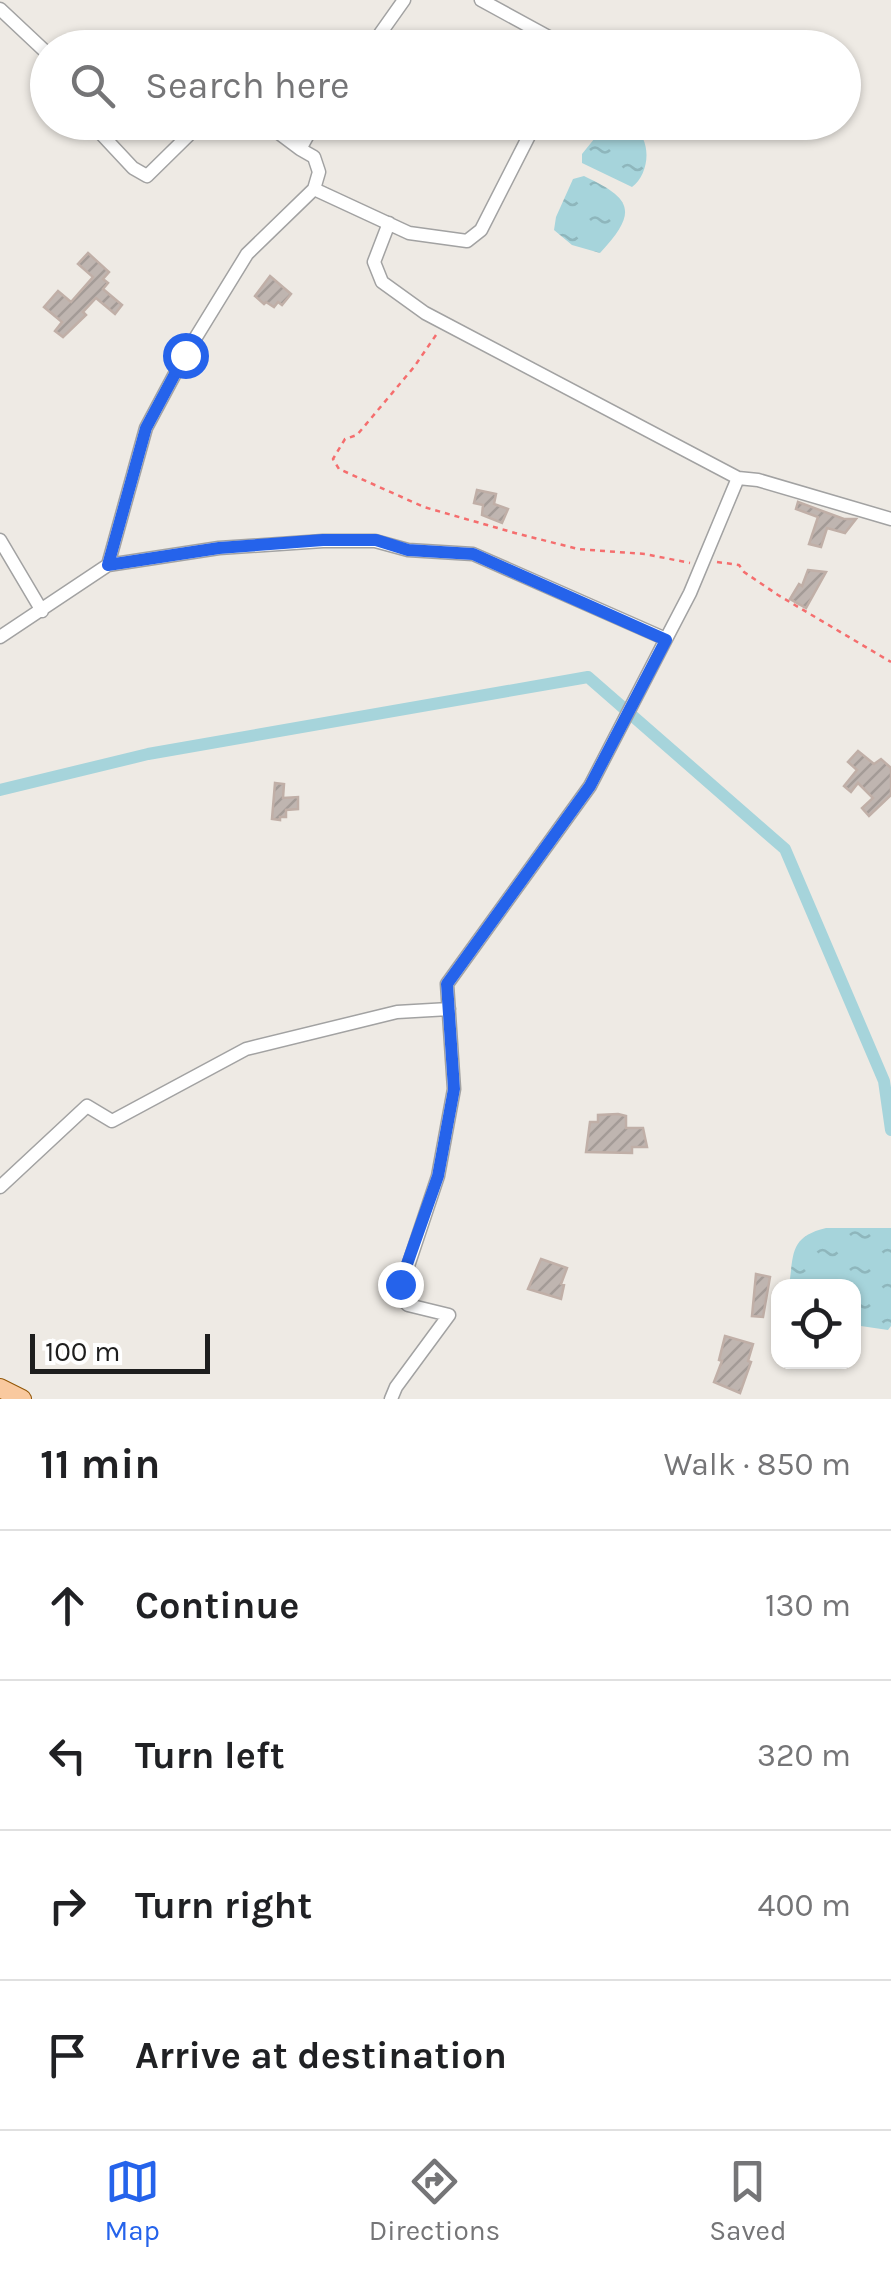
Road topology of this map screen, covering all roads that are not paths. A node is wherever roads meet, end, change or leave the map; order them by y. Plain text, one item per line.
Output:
1 (404, 0) edge
2 (481, 0) edge
3 (0, 10) edge
4 (383, 30) edge
5 (536, 30) edge
6 (30, 38) edge
7 (106, 140) edge
8 (184, 140) edge
9 (288, 140) edge
10 (305, 140) edge
11 (527, 140) edge
12 (300, 149) junction
13 (314, 188) junction
14 (389, 223) junction
15 (738, 478) junction
16 (891, 518) edge
17 (0, 540) edge
18 (108, 565) junction
19 (42, 611) junction
20 (0, 637) edge
21 (666, 640) junction
22 (449, 1009) junction
23 (0, 1187) edge
24 (0, 1388) edge
25 (22, 1399) edge
26 (391, 1399) edge

1 - 4 street
2 - 5 street
3 - 6 street
7 - 8 street
9 - 12 street
10 - 12 street
11 - 14 street
12 - 13 street
13 - 14 street
13 - 18 street
14 - 15 street
15 - 16 street
15 - 21 street
17 - 19 street
18 - 19 street
18 - 21 street
19 - 20 street
21 - 22 street
22 - 23 street
22 - 26 street
24 - 25 main road

